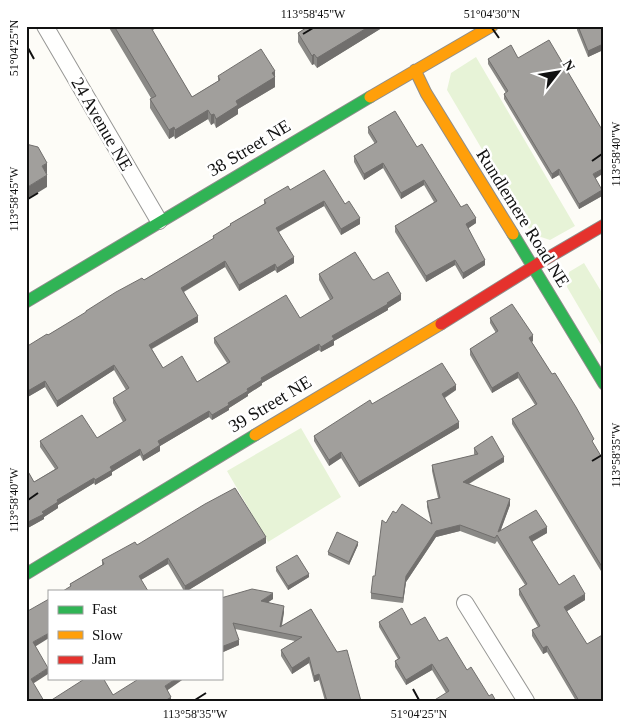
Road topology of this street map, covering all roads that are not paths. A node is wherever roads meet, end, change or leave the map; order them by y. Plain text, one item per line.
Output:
1 (45, 26) edge
2 (492, 26) edge
3 (415, 70) junction
4 (159, 222) junction
5 (604, 225) edge
6 (532, 266) junction
7 (26, 302) edge
8 (604, 384) edge
9 (26, 574) edge
10 (465, 603) dead end
11 (526, 701) edge

1 - 4 street, 24 Avenue NE
2 - 3 street, 38 Street NE
3 - 4 street, 38 Street NE
3 - 6 street, Rundlemere Road NE
4 - 7 street, 38 Street NE
5 - 6 street, 39 Street NE
6 - 8 street, Rundlemere Road NE
6 - 9 street, 39 Street NE
10 - 11 street

